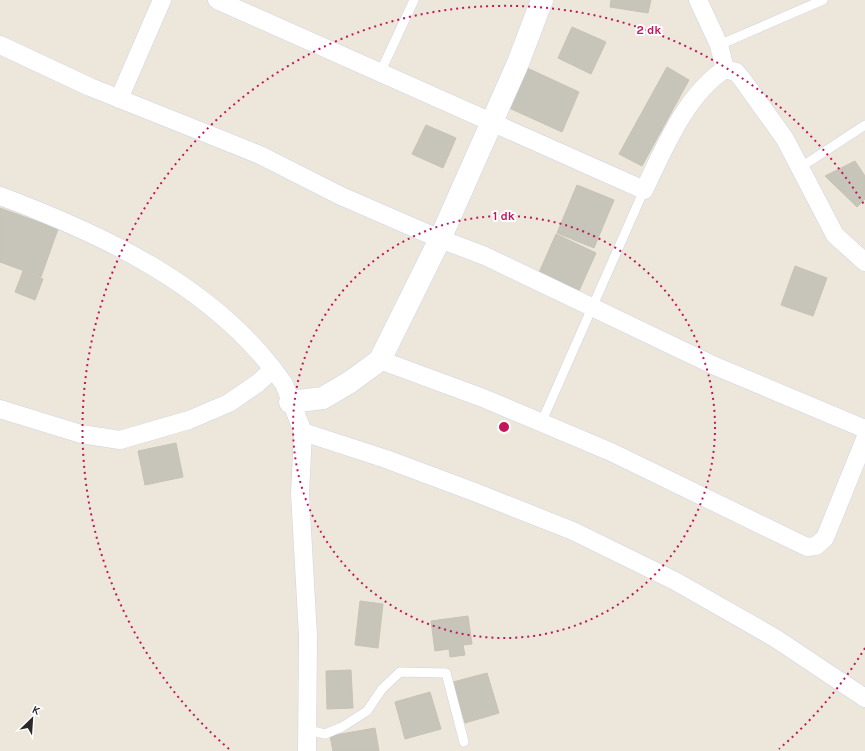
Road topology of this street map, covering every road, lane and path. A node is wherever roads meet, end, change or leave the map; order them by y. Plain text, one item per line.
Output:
1 (162, 0) edge
2 (217, 0) edge
3 (414, 0) edge
4 (542, 0) edge
5 (698, 0) edge
6 (823, 0) edge
7 (0, 45) edge
8 (719, 45) junction
9 (725, 69) junction
10 (380, 73) junction
11 (119, 98) junction
12 (492, 123) junction
13 (865, 125) edge
14 (801, 167) junction
15 (644, 190) junction
16 (0, 196) edge
17 (440, 239) junction
18 (865, 262) edge
19 (591, 307) junction
20 (380, 360) junction
21 (273, 369) junction
22 (290, 402) junction
23 (0, 410) edge
24 (542, 421) junction
25 (865, 429) edge
26 (303, 432) junction
27 (865, 439) edge
28 (865, 698) edge
29 (308, 730) junction
30 (464, 742) dead end
31 (307, 751) edge

1 - 11 street
2 - 10 street
3 - 10 lane
4 - 12 street
5 - 8 street
6 - 8 lane
7 - 11 street
8 - 9 street
9 - 14 street
9 - 15 street
10 - 12 street
11 - 17 street
12 - 15 street
12 - 17 street
13 - 14 lane
14 - 18 street
15 - 19 lane
16 - 21 street
17 - 19 street
17 - 20 street
19 - 24 lane
19 - 25 street
20 - 22 street
20 - 24 street
21 - 22 street
21 - 23 street
22 - 26 street
24 - 27 street
26 - 28 street
26 - 29 street
29 - 30 lane
29 - 31 street

